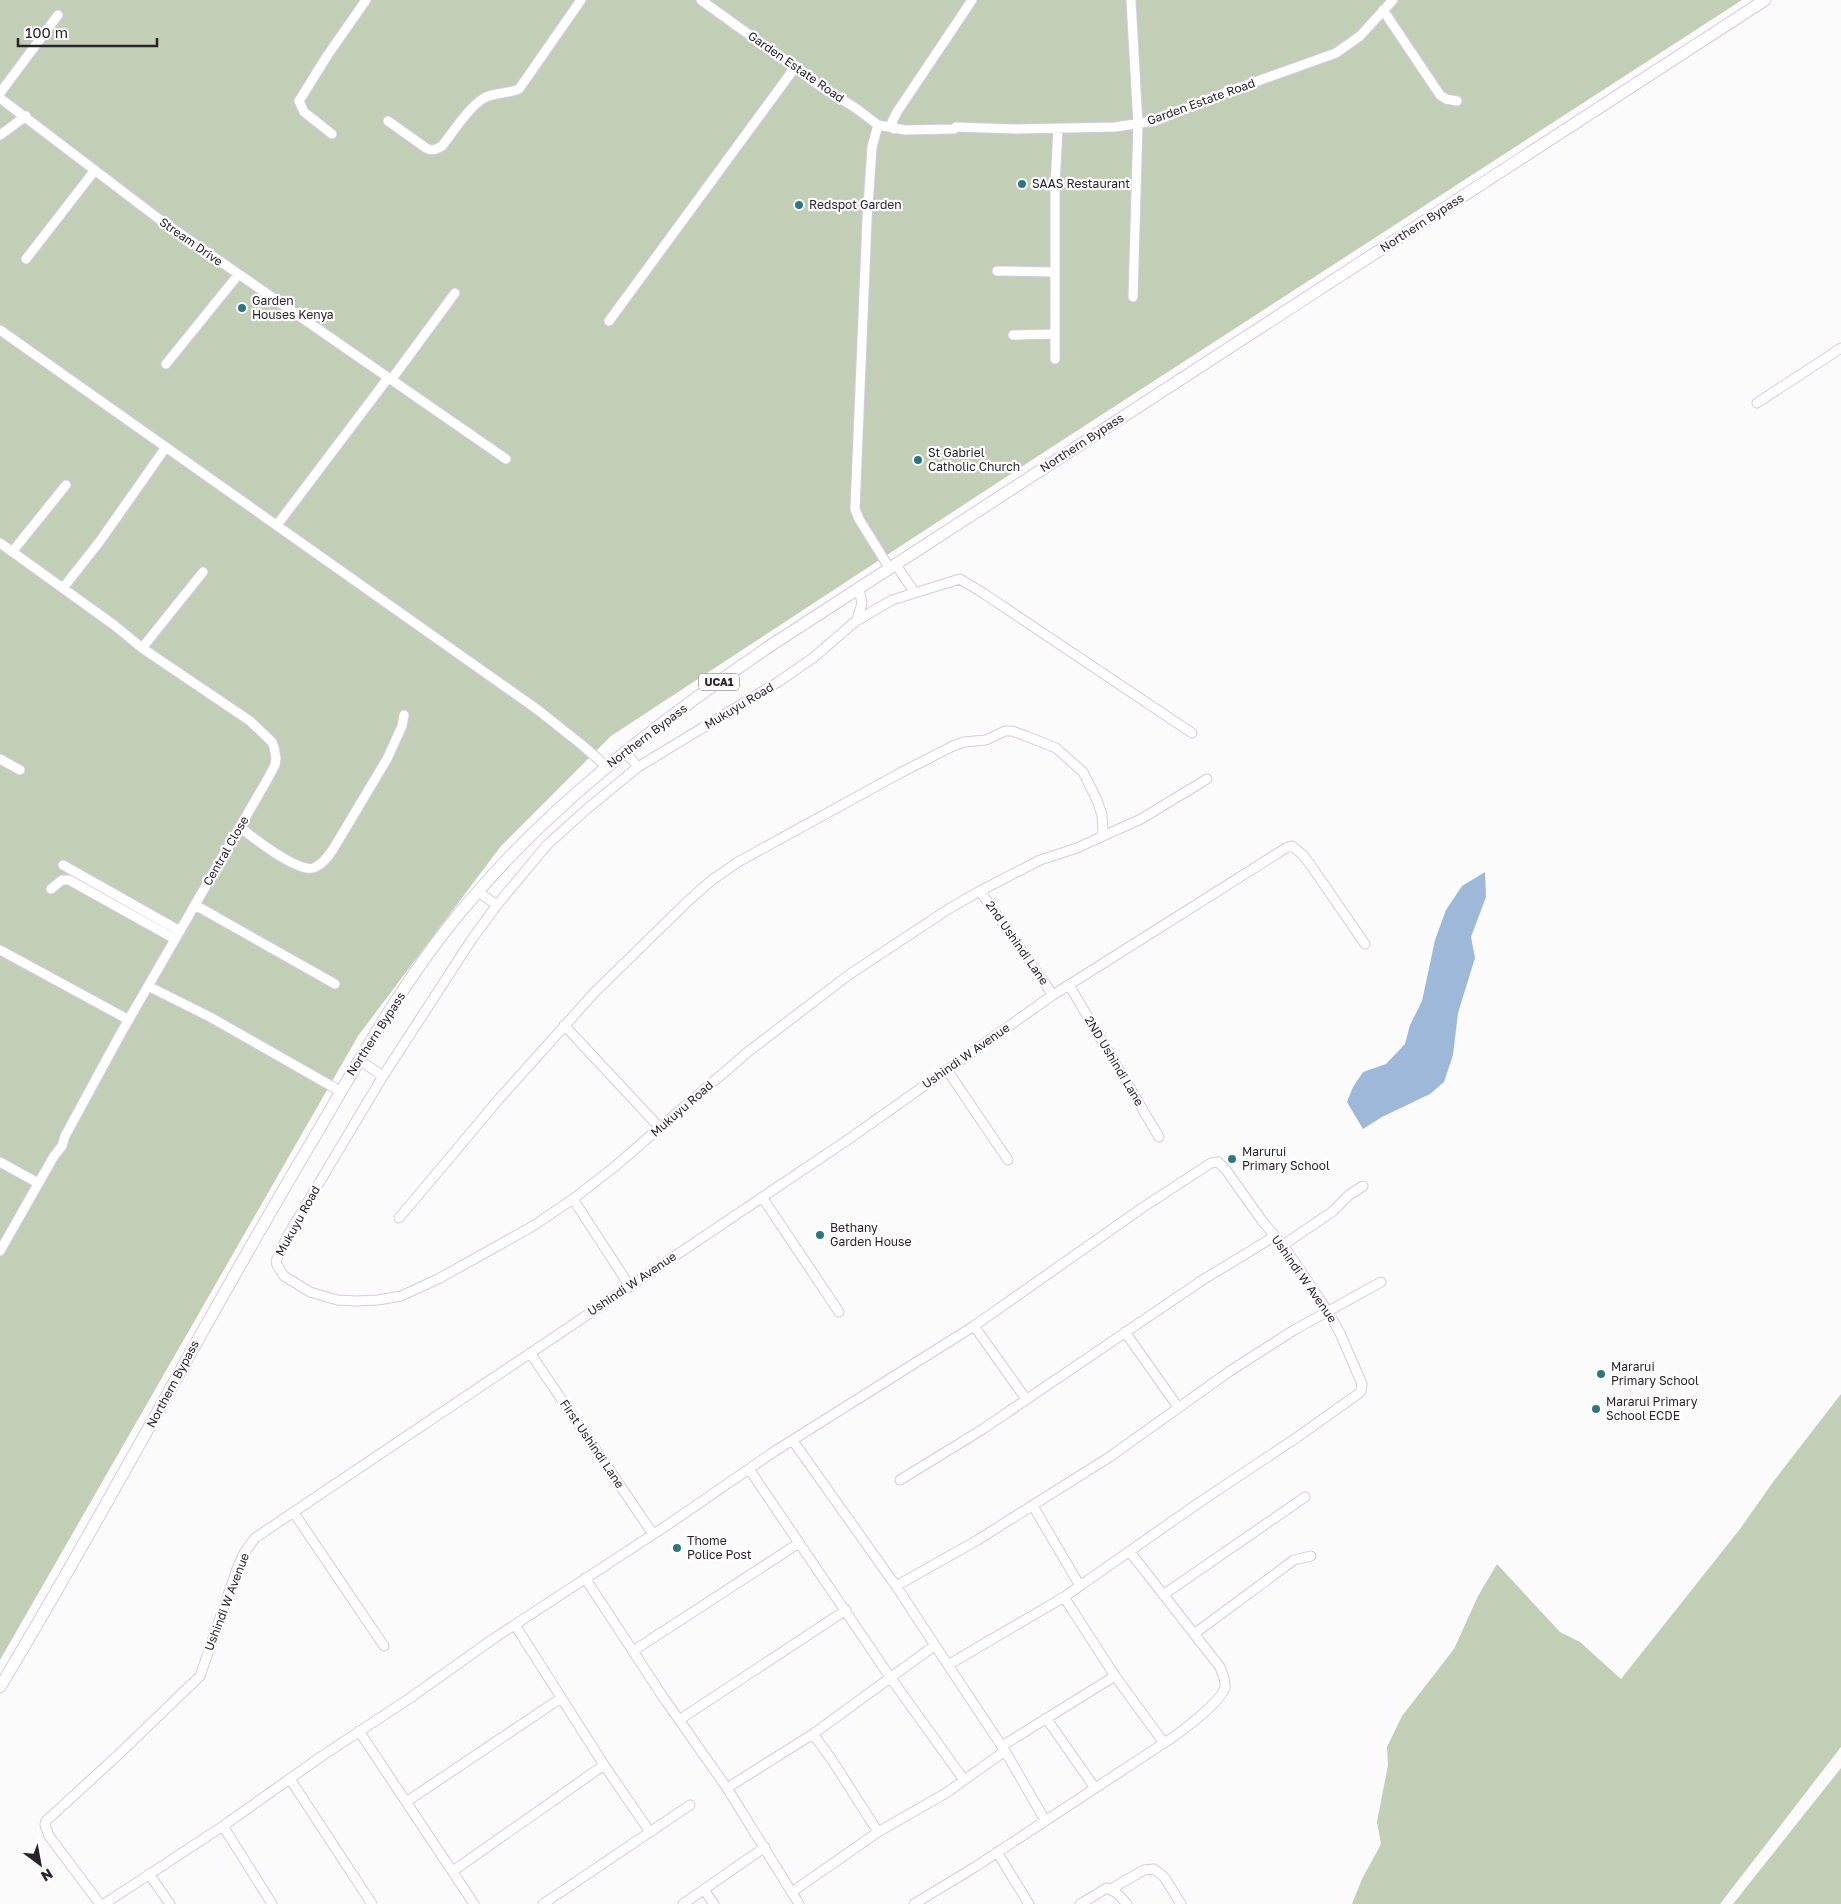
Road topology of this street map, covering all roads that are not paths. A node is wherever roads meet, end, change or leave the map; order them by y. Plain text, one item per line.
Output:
1 (366, 0) edge
2 (582, 0) edge
3 (701, 0) edge
4 (972, 0) edge
5 (1393, 0) edge
6 (1766, 0) edge
7 (1131, 1) edge
8 (1383, 10) junction
9 (58, 15) dead end
10 (796, 66) junction
11 (0, 93) edge
12 (0, 98) edge
13 (1457, 101) dead end
14 (26, 116) junction
15 (388, 121) dead end
16 (1138, 124) junction
17 (878, 125) junction
18 (1058, 128) junction
19 (894, 129) junction
20 (332, 134) dead end
21 (0, 135) edge
22 (95, 170) junction
23 (26, 258) dead end
24 (997, 271) dead end
25 (1055, 272) junction
26 (238, 275) junction
27 (455, 293) dead end
28 (1133, 297) dead end
29 (609, 321) dead end
30 (0, 330) edge
31 (1055, 334) junction
32 (1013, 336) dead end
33 (1841, 348) edge
34 (1055, 359) dead end
35 (166, 364) dead end
36 (390, 379) junction
37 (1756, 404) dead end
38 (166, 447) junction
39 (506, 459) dead end
40 (66, 485) dead end
41 (277, 525) junction
42 (0, 543) edge
43 (12, 552) junction
44 (893, 567) junction
45 (203, 572) dead end
46 (63, 588) junction
47 (860, 589) junction
48 (914, 593) junction
49 (858, 620) junction
50 (142, 648) junction
51 (404, 715) dead end
52 (1192, 733) dead end
53 (625, 752) junction
54 (0, 759) edge
55 (606, 766) junction
56 (638, 767) junction
57 (20, 770) dead end
58 (1207, 779) dead end
59 (240, 827) junction
60 (1101, 837) junction
61 (63, 865) dead end
62 (51, 889) dead end
63 (980, 891) junction
64 (478, 892) junction
65 (195, 905) junction
66 (497, 905) junction
67 (177, 935) junction
68 (1365, 944) dead end
69 (0, 950) edge
70 (335, 984) dead end
71 (1069, 985) junction
72 (148, 986) junction
73 (1053, 994) junction
74 (129, 1020) junction
75 (564, 1024) junction
76 (359, 1060) junction
77 (947, 1070) junction
78 (383, 1076) junction
79 (340, 1091) junction
80 (660, 1128) junction
81 (1159, 1137) dead end
82 (1008, 1160) dead end
83 (0, 1162) edge
84 (38, 1183) junction
85 (1363, 1186) dead end
86 (762, 1197) junction
87 (573, 1199) junction
88 (399, 1218) dead end
89 (1275, 1236) junction
90 (1283, 1245) junction
91 (0, 1251) edge
92 (1381, 1282) dead end
93 (629, 1285) junction
94 (839, 1312) dead end
95 (1328, 1312) junction
96 (974, 1326) junction
97 (1125, 1332) junction
98 (530, 1353) junction
99 (1026, 1399) junction
100 (1178, 1407) junction
101 (793, 1441) junction
102 (749, 1469) junction
103 (900, 1480) dead end
104 (1305, 1497) dead end
105 (1033, 1506) junction
106 (294, 1512) junction
107 (653, 1534) junction
108 (799, 1543) junction
109 (1130, 1552) junction
110 (1311, 1556) dead end
111 (585, 1578) junction
112 (896, 1586) junction
113 (1080, 1586) junction
114 (1163, 1594) junction
115 (1064, 1597) junction
116 (846, 1610) junction
117 (515, 1624) junction
118 (1194, 1634) junction
119 (384, 1646) dead end
120 (934, 1646) junction
121 (633, 1651) junction
122 (948, 1665) junction
123 (1115, 1676) junction
124 (890, 1677) junction
125 (0, 1687) edge
126 (561, 1698) junction
127 (1046, 1718) junction
128 (679, 1720) junction
129 (359, 1731) junction
130 (813, 1734) junction
131 (1164, 1743) junction
132 (1004, 1749) junction
133 (604, 1765) junction
134 (290, 1779) junction
135 (964, 1780) junction
136 (727, 1788) junction
137 (1095, 1788) junction
138 (406, 1802) junction
139 (690, 1805) dead end
140 (1046, 1820) junction
141 (222, 1826) junction
142 (650, 1832) junction
143 (878, 1832) junction
144 (765, 1847) junction
145 (997, 1852) junction
146 (453, 1871) junction
147 (149, 1874) junction
148 (1111, 1889) junction
149 (704, 1890) junction
150 (792, 1892) junction
151 (100, 1904) edge
152 (104, 1904) edge
153 (170, 1904) edge
154 (272, 1904) edge
155 (372, 1904) edge
156 (474, 1904) edge
157 (543, 1904) edge
158 (684, 1904) edge
159 (714, 1904) edge
160 (799, 1904) edge
161 (914, 1904) edge
162 (1029, 1904) edge
163 (1080, 1904) edge
164 (1127, 1904) edge
165 (1181, 1904) edge

1 - 20 street
2 - 15 street
3 - 10 street, Garden Estate Road
4 - 19 street
5 - 8 street, Garden Estate Road
6 - 44 main road, Northern Bypass / UCA1
7 - 16 street
8 - 13 street
8 - 16 street, Garden Estate Road
9 - 11 street
10 - 17 street, Garden Estate Road
10 - 29 street
12 - 14 street, Stream Drive
14 - 21 street
14 - 22 street, Stream Drive
16 - 18 street, Garden Estate Road
16 - 28 street
17 - 19 street, Garden Estate Road
17 - 44 street
18 - 19 street, Garden Estate Road
18 - 25 street
22 - 23 street
22 - 26 street, Stream Drive
24 - 25 street
25 - 31 street
26 - 35 street
26 - 36 street, Stream Drive
27 - 36 street
30 - 38 street
31 - 32 street
31 - 34 street
33 - 37 street
36 - 39 street, Stream Drive
36 - 41 street
38 - 41 street
38 - 46 street
40 - 43 street
41 - 55 street
42 - 43 street, Central Close
43 - 46 street, Central Close
44 - 47 main road, Northern Bypass / UCA1
44 - 48 street
45 - 50 street
46 - 50 street, Central Close
47 - 49 street
47 - 53 main road, Northern Bypass / UCA1
48 - 49 street, Mukuyu Road
48 - 52 street, Mukuyu Road
49 - 56 street, Mukuyu Road
50 - 59 street, Central Close
51 - 59 street
53 - 55 main road, Northern Bypass / UCA1
53 - 56 street
54 - 57 street
55 - 64 main road, Northern Bypass / UCA1
56 - 66 street, Mukuyu Road
58 - 60 street, Mukuyu Road
59 - 65 street, Central Close
60 - 63 street, Mukuyu Road
60 - 75 street
61 - 67 street
62 - 67 street
63 - 73 street, 2nd Ushindi Lane
63 - 80 street, Mukuyu Road
64 - 66 street
64 - 76 main road, Northern Bypass / UCA1
65 - 67 street, Central Close
65 - 70 street
66 - 78 street, Mukuyu Road
67 - 72 street, Central Close
68 - 71 street, Ushindi W Avenue
69 - 74 street
71 - 73 street, Ushindi W Avenue
71 - 81 street, 2ND Ushindi Lane
72 - 74 street, Central Close
72 - 79 street
73 - 77 street, Ushindi W Avenue
74 - 84 street, Central Close
75 - 80 street
75 - 88 street
76 - 78 street
76 - 79 main road, Northern Bypass / UCA1
77 - 82 street
77 - 86 street, Ushindi W Avenue
78 - 87 street, Mukuyu Road
79 - 125 main road, Northern Bypass / UCA1
80 - 87 street, Mukuyu Road
83 - 84 street
84 - 91 street, Central Close
85 - 90 street
86 - 93 street, Ushindi W Avenue
86 - 94 street
87 - 93 street
89 - 90 street, Ushindi W Avenue
89 - 96 street, Ushindi W Avenue
89 - 97 street
90 - 95 street, Ushindi W Avenue
92 - 95 street
93 - 98 street, Ushindi W Avenue
95 - 100 street
95 - 109 street, Ushindi W Avenue
96 - 99 street
96 - 101 street, Ushindi W Avenue
97 - 99 street
97 - 100 street
98 - 106 street, Ushindi W Avenue
98 - 107 street, First Ushindi Lane
99 - 103 street
100 - 105 street
101 - 102 street, Ushindi W Avenue
101 - 112 street
102 - 107 street, Ushindi W Avenue
102 - 108 street
104 - 114 street
105 - 112 street
105 - 113 street
106 - 119 street
106 - 151 street, Ushindi W Avenue
107 - 111 street, Ushindi W Avenue
108 - 116 street
108 - 121 street
109 - 113 street
109 - 114 street
110 - 118 street
111 - 117 street, Ushindi W Avenue
111 - 121 street
112 - 120 street
113 - 115 street
114 - 118 street
115 - 122 street
115 - 123 street
116 - 124 street
116 - 128 street
117 - 126 street
117 - 129 street, Ushindi W Avenue
118 - 131 street
120 - 122 street
120 - 124 street
121 - 128 street
122 - 132 street
123 - 127 street
123 - 131 street
124 - 130 street
124 - 135 street
126 - 133 street
126 - 138 street
127 - 132 street
127 - 137 street
128 - 136 street
129 - 134 street, Ushindi W Avenue
129 - 138 street
130 - 136 street
130 - 143 street
131 - 137 street
132 - 135 street
132 - 140 street
133 - 142 street
133 - 146 street
134 - 141 street, Ushindi W Avenue
134 - 155 street
135 - 143 street
136 - 144 street
137 - 140 street
138 - 146 street
139 - 142 street
140 - 145 street
141 - 147 street, Ushindi W Avenue
141 - 154 street
142 - 157 street
143 - 150 street
144 - 149 street
144 - 150 street
145 - 161 street
145 - 162 street
146 - 156 street
147 - 152 street, Ushindi W Avenue
147 - 153 street
148 - 163 street
148 - 164 street
148 - 165 street
149 - 158 street
149 - 159 street
150 - 160 street

